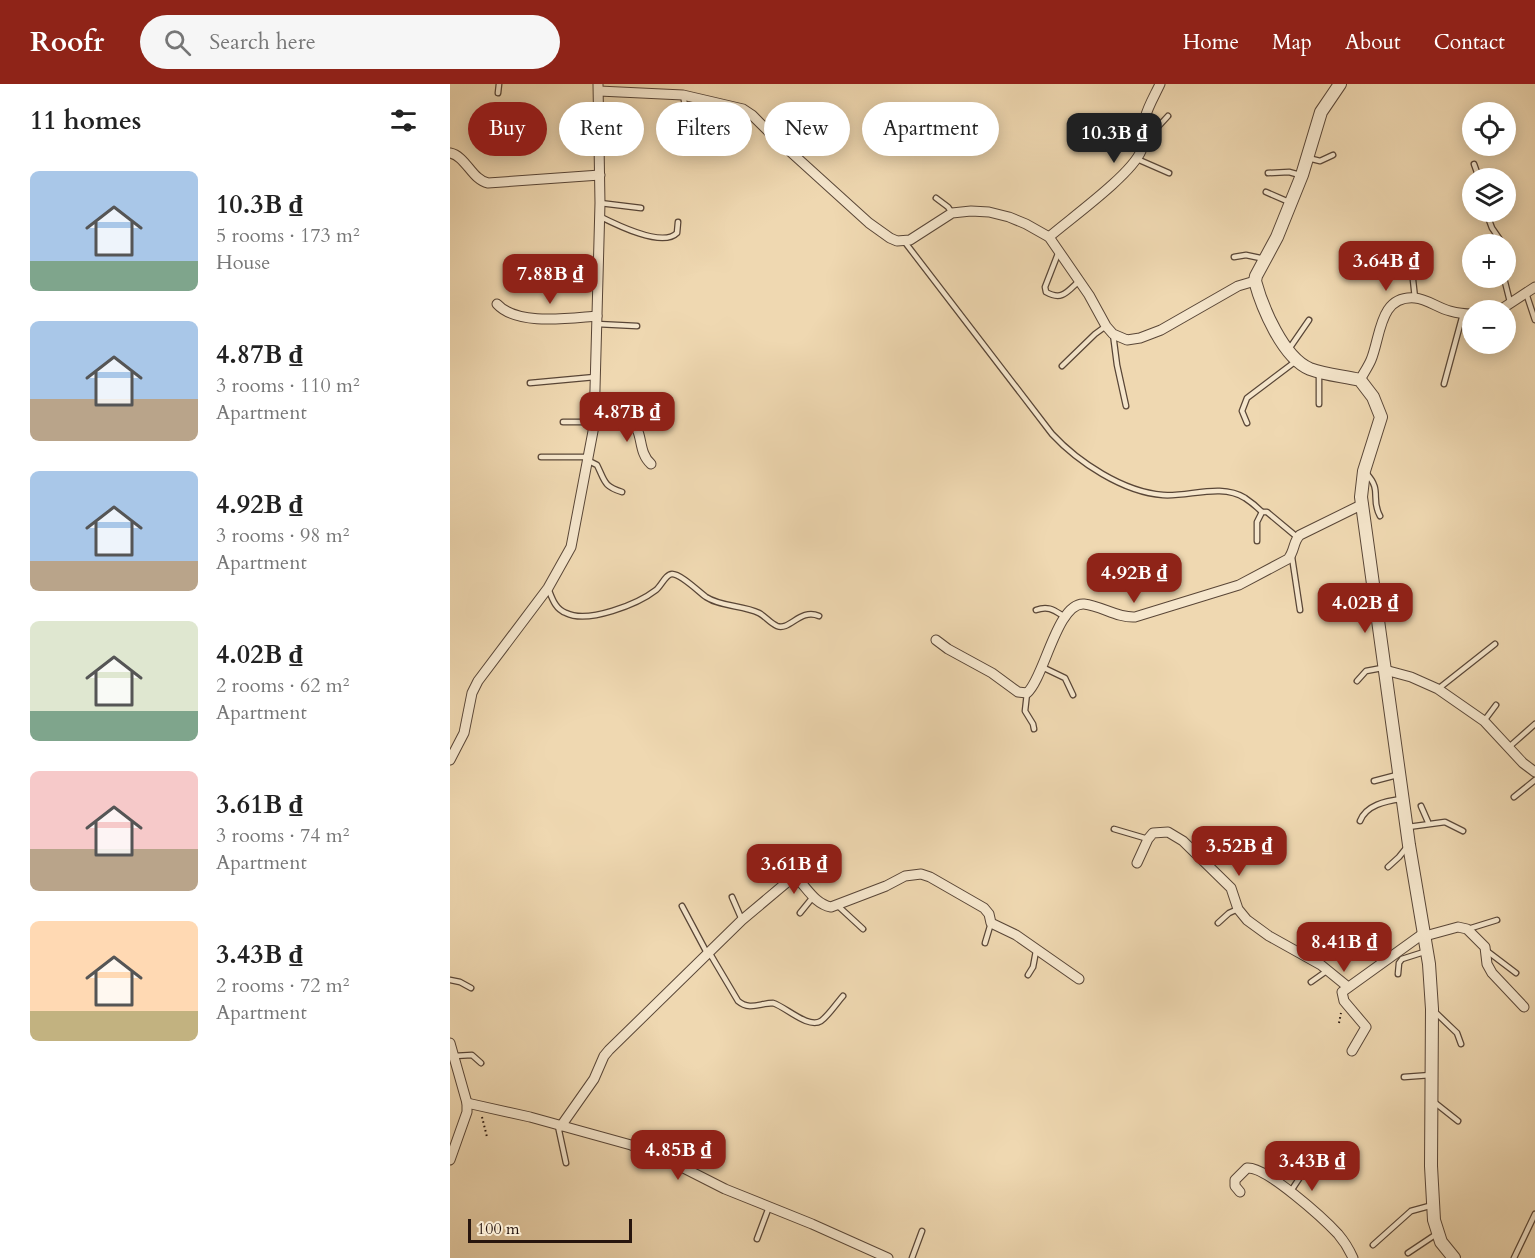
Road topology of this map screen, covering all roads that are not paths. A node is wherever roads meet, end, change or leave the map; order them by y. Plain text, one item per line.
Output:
1 (499, 84) edge
2 (1160, 84) edge
3 (1340, 84) edge
4 (599, 87) edge
5 (498, 93) dead end
6 (683, 94) junction
7 (684, 102) edge
8 (1168, 116) dead end
9 (1143, 143) junction
10 (450, 153) edge
11 (1333, 155) dead end
12 (1308, 158) junction
13 (1137, 159) junction
14 (1474, 164) dead end
15 (1475, 168) edge
16 (1169, 173) dead end
17 (1268, 173) dead end
18 (600, 175) junction
19 (1302, 175) junction
20 (1266, 192) dead end
21 (936, 198) dead end
22 (600, 203) junction
23 (1291, 203) junction
24 (642, 208) dead end
25 (952, 213) junction
26 (599, 216) junction
27 (678, 222) dead end
28 (1049, 237) junction
29 (904, 241) junction
30 (1059, 251) junction
31 (1234, 257) dead end
32 (1265, 259) junction
33 (1411, 262) dead end
34 (1080, 280) junction
35 (1255, 281) junction
36 (598, 282) junction
37 (574, 285) dead end
38 (1535, 287) edge
39 (1526, 293) junction
40 (1414, 298) junction
41 (1516, 300) edge
42 (497, 304) dead end
43 (1462, 313) edge
44 (597, 320) junction
45 (1309, 320) dead end
46 (1535, 320) edge
47 (637, 326) dead end
48 (1106, 326) junction
49 (1462, 332) edge
50 (1113, 334) junction
51 (1292, 356) junction
52 (1062, 366) dead end
53 (1318, 372) junction
54 (595, 377) junction
55 (1360, 380) junction
56 (530, 383) dead end
57 (1444, 384) dead end
58 (1319, 404) dead end
59 (1125, 406) dead end
60 (563, 422) dead end
61 (1247, 423) dead end
62 (594, 424) junction
63 (541, 457) dead end
64 (588, 459) junction
65 (651, 465) dead end
66 (1364, 471) junction
67 (622, 492) dead end
68 (1362, 504) junction
69 (1262, 512) junction
70 (1380, 516) dead end
71 (1298, 537) junction
72 (1257, 541) dead end
73 (1292, 555) junction
74 (548, 588) junction
75 (1036, 610) dead end
76 (1300, 610) dead end
77 (819, 615) dead end
78 (1065, 617) junction
79 (936, 640) dead end
80 (1494, 644) dead end
81 (1042, 667) junction
82 (1385, 669) junction
83 (1357, 681) dead end
84 (1438, 689) junction
85 (1027, 693) junction
86 (1073, 695) dead end
87 (1496, 705) dead end
88 (1484, 722) junction
89 (1535, 724) edge
90 (1034, 729) dead end
91 (1509, 747) junction
92 (450, 760) edge
93 (1535, 772) edge
94 (1400, 774) junction
95 (1535, 780) edge
96 (1374, 781) dead end
97 (1514, 797) dead end
98 (1404, 799) junction
99 (1421, 806) dead end
100 (1360, 821) dead end
101 (1428, 822) junction
102 (1407, 827) junction
103 (1114, 829) dead end
104 (1463, 831) dead end
105 (1148, 839) junction
106 (1409, 845) junction
107 (819, 862) dead end
108 (1137, 863) dead end
109 (1388, 867) dead end
110 (796, 878) junction
111 (732, 897) dead end
112 (813, 897) junction
113 (837, 905) junction
114 (682, 906) dead end
115 (1238, 909) junction
116 (800, 914) dead end
117 (742, 920) junction
118 (1497, 920) dead end
119 (991, 923) junction
120 (1218, 923) dead end
121 (863, 929) dead end
122 (1467, 929) junction
123 (1425, 935) junction
124 (985, 943) dead end
125 (1036, 951) junction
126 (1427, 951) junction
127 (1487, 951) junction
128 (708, 952) junction
129 (1328, 970) junction
130 (1516, 973) dead end
131 (1398, 974) dead end
132 (1028, 975) dead end
133 (1079, 979) dead end
134 (450, 980) edge
135 (1311, 982) dead end
136 (1348, 987) junction
137 (471, 988) dead end
138 (843, 996) dead end
139 (1524, 1007) dead end
140 (1432, 1009) junction
141 (450, 1043) edge
142 (1461, 1044) dead end
143 (1352, 1051) dead end
144 (453, 1056) junction
145 (482, 1063) dead end
146 (1431, 1075) junction
147 (1404, 1077) dead end
148 (1432, 1101) junction
149 (467, 1103) junction
150 (1458, 1120) dead end
151 (560, 1126) junction
152 (450, 1160) edge
153 (566, 1162) dead end
154 (1306, 1168) dead end
155 (1291, 1191) junction
156 (1240, 1192) dead end
157 (1433, 1205) junction
158 (769, 1207) junction
159 (1535, 1214) edge
160 (922, 1231) dead end
161 (1438, 1233) junction
162 (757, 1239) dead end
163 (1373, 1245) dead end
164 (1408, 1252) dead end
165 (888, 1258) edge
166 (912, 1258) edge
167 (1353, 1258) edge
168 (1454, 1258) edge
169 (1514, 1258) edge

1 - 5 lane
2 - 9 street
3 - 12 street
4 - 6 street
4 - 18 street
6 - 7 lane
6 - 29 street
8 - 9 lane
9 - 13 street
10 - 18 street
11 - 12 lane
12 - 19 street
13 - 16 lane
13 - 28 street
14 - 15 lane
17 - 19 lane
18 - 22 street
19 - 23 street
20 - 23 lane
21 - 25 lane
22 - 24 lane
22 - 26 street
23 - 32 street
25 - 28 street
25 - 29 street
26 - 27 lane
26 - 36 street
28 - 30 street
29 - 69 lane
30 - 34 street
30 - 34 lane
31 - 32 lane
32 - 35 street
33 - 40 lane
34 - 48 street
35 - 50 street
35 - 51 street
36 - 37 lane
36 - 44 street
38 - 39 street
39 - 41 street
39 - 46 lane
40 - 43 street
40 - 55 street
42 - 44 street
44 - 47 lane
44 - 54 street
45 - 51 lane
48 - 50 street
48 - 52 lane
49 - 57 lane
50 - 59 lane
51 - 53 street
51 - 61 lane
53 - 55 street
53 - 58 lane
54 - 56 lane
54 - 62 street
55 - 66 street
60 - 62 lane
62 - 64 street
62 - 65 street
63 - 64 lane
64 - 67 lane
64 - 74 street
66 - 68 street
66 - 70 lane
68 - 71 street
68 - 82 street
69 - 71 lane
69 - 72 lane
71 - 73 street
73 - 76 lane
73 - 78 street
74 - 77 lane
74 - 92 street
75 - 78 lane
78 - 81 street
79 - 85 street
80 - 84 lane
81 - 85 street
81 - 86 lane
82 - 83 lane
82 - 84 street
82 - 94 street
84 - 88 street
85 - 90 lane
87 - 88 lane
88 - 91 street
89 - 91 lane
91 - 93 street
94 - 96 lane
94 - 98 street
95 - 97 lane
98 - 100 lane
98 - 102 street
99 - 101 lane
101 - 102 lane
101 - 104 lane
102 - 106 street
103 - 105 lane
105 - 108 street
105 - 115 street
106 - 109 lane
106 - 123 street
107 - 110 lane
110 - 112 street
110 - 117 street
111 - 117 lane
112 - 113 street
112 - 116 lane
113 - 119 street
113 - 121 lane
114 - 128 lane
115 - 120 lane
115 - 129 street
117 - 128 street
118 - 122 lane
119 - 124 lane
119 - 125 street
122 - 123 street
122 - 127 street
123 - 126 street
123 - 136 street
125 - 132 lane
125 - 133 street
126 - 131 lane
126 - 140 street
127 - 130 lane
127 - 139 street
128 - 138 lane
128 - 151 street
129 - 135 lane
129 - 136 street
134 - 137 lane
136 - 143 street
140 - 142 lane
140 - 146 street
141 - 144 street
144 - 145 lane
144 - 149 street
146 - 147 lane
146 - 148 street
148 - 150 lane
148 - 157 street
149 - 151 street
149 - 152 street
151 - 153 lane
151 - 158 street
154 - 155 lane
155 - 156 street
155 - 167 street
157 - 161 street
157 - 163 lane
158 - 162 lane
158 - 165 street
159 - 169 lane
160 - 166 lane
161 - 164 lane
161 - 168 street

